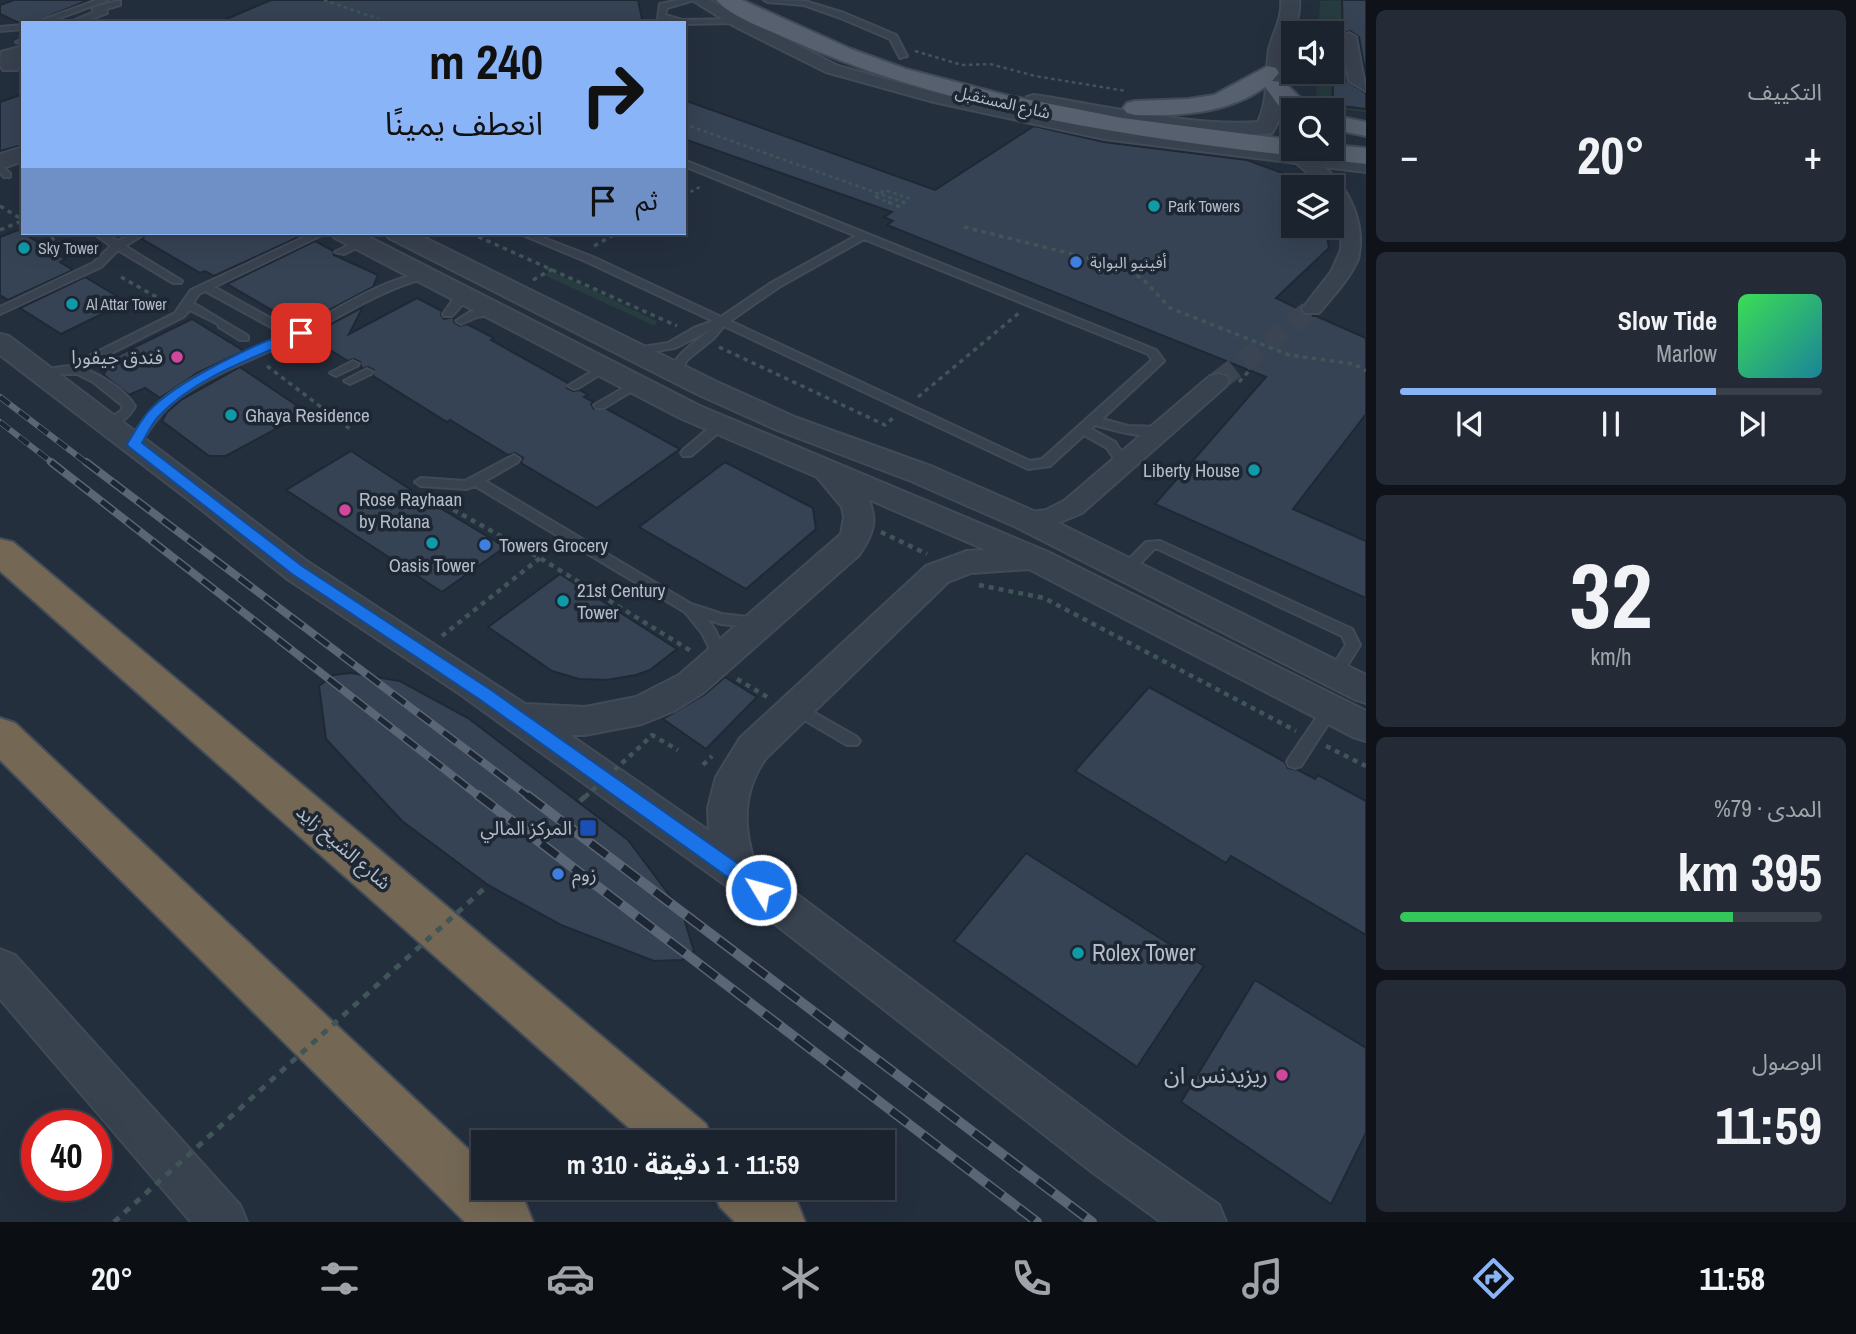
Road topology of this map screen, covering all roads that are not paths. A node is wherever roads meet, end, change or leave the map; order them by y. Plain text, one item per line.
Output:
1 (104, 0) edge
2 (690, 0) edge
3 (699, 0) edge
4 (767, 0) edge
5 (1292, 3) edge
6 (726, 11) edge
7 (44, 21) edge
8 (67, 21) edge
9 (77, 21) edge
10 (674, 21) edge
11 (686, 22) edge
12 (696, 22) junction
13 (686, 26) edge
14 (1349, 37) dead end
15 (773, 39) junction
16 (808, 40) junction
17 (1274, 72) junction
18 (1366, 86) edge
19 (977, 97) junction
20 (1286, 98) edge
21 (1135, 100) junction
22 (1214, 123) junction
23 (1344, 124) edge
24 (1261, 126) junction
25 (1281, 127) edge
26 (1366, 129) edge
27 (1344, 133) edge
28 (1281, 136) edge
29 (1366, 136) edge
30 (1281, 144) edge
31 (1366, 145) edge
32 (1281, 146) edge
33 (1344, 146) edge
34 (1344, 153) edge
35 (21, 154) edge
36 (1366, 156) edge
37 (1344, 160) edge
38 (1312, 161) edge
39 (0, 162) edge
40 (686, 164) edge
41 (1366, 167) edge
42 (101, 235) edge
43 (137, 235) edge
44 (317, 235) edge
45 (401, 235) edge
46 (528, 235) edge
47 (864, 235) junction
48 (348, 242) edge
49 (118, 245) junction
50 (426, 275) junction
51 (177, 281) dead end
52 (206, 287) junction
53 (189, 305) junction
54 (1312, 309) tunnel mouth
55 (0, 311) edge
56 (721, 322) junction
57 (275, 326) dead end
58 (244, 338) dead end
59 (0, 342) edge
60 (631, 351) junction
61 (353, 364) dead end
62 (603, 368) junction
63 (59, 372) junction
64 (367, 372) dead end
65 (336, 373) dead end
66 (675, 373) junction
67 (350, 381) dead end
68 (1218, 381) tunnel mouth
69 (636, 384) junction
70 (574, 386) dead end
71 (600, 405) dead end
72 (720, 425) junction
73 (1088, 425) junction
74 (1161, 431) junction
75 (134, 444) junction
76 (687, 453) dead end
77 (514, 459) dead end
78 (1123, 463) junction
79 (825, 469) junction
80 (476, 481) junction
81 (423, 488) road end
82 (1027, 520) junction
83 (0, 551) edge
84 (1037, 560) junction
85 (1127, 569) junction
86 (686, 607) junction
87 (759, 624) junction
88 (717, 661) junction
89 (1335, 675) junction
90 (1366, 690) edge
91 (794, 708) junction
92 (1330, 709) junction
93 (518, 716) junction
94 (1366, 727) edge
95 (0, 734) edge
96 (852, 741) dead end
97 (1295, 762) dead end
98 (739, 873) junction
99 (0, 968) edge
100 (672, 1130) edge
101 (752, 1200) edge
102 (223, 1222) edge
103 (505, 1222) edge
104 (777, 1222) edge
105 (1202, 1222) edge

1 - 7 lane
2 - 10 lane
3 - 6 street
4 - 21 main road, شارع المستقبل
5 - 17 street
6 - 12 lane
6 - 12 lane
6 - 15 street
6 - 16 main road, شارع المستقبل
8 - 9 lane
11 - 12 lane
12 - 13 lane
14 - 18 street
15 - 16 main road
15 - 32 street
16 - 19 main road, شارع المستقبل
17 - 20 main road
17 - 21 main road
17 - 24 street
19 - 22 street
19 - 30 main road, شارع المستقبل
21 - 22 main road, شارع المستقبل
22 - 24 main road, شارع المستقبل
23 - 26 main road
24 - 25 main road, شارع المستقبل
24 - 28 street
27 - 29 main road
31 - 33 main road
34 - 36 main road, شارع المستقبل
35 - 39 street
37 - 41 street
38 - 54 street
40 - 47 lane
42 - 49 lane
43 - 49 lane
44 - 52 lane
45 - 60 street
46 - 56 lane
47 - 56 lane
47 - 73 lane
48 - 50 street
49 - 51 lane
49 - 55 lane
50 - 62 street
50 - 75 lane
52 - 53 lane
52 - 57 lane
53 - 58 lane
53 - 63 lane
56 - 60 lane
56 - 66 lane
56 - 73 lane
59 - 63 street
60 - 66 street
61 - 65 lane
62 - 69 street
62 - 70 lane
63 - 75 street
64 - 67 lane
66 - 82 street
68 - 74 street
69 - 71 lane
69 - 72 street
72 - 76 lane
72 - 79 street
73 - 74 lane
73 - 78 lane
74 - 78 street
75 - 93 street
77 - 80 lane
78 - 82 street
79 - 84 street
79 - 87 street
80 - 81 lane
80 - 86 lane
82 - 85 street
83 - 100 highway, شارع الشيخ زايد
84 - 91 street
84 - 92 street
85 - 89 street
85 - 89 lane
86 - 87 lane
86 - 88 lane
87 - 88 street
88 - 93 street
89 - 90 street
91 - 96 lane
91 - 98 street
92 - 94 street
92 - 97 lane
93 - 98 street
95 - 103 highway
98 - 105 street
99 - 102 street
101 - 104 highway

